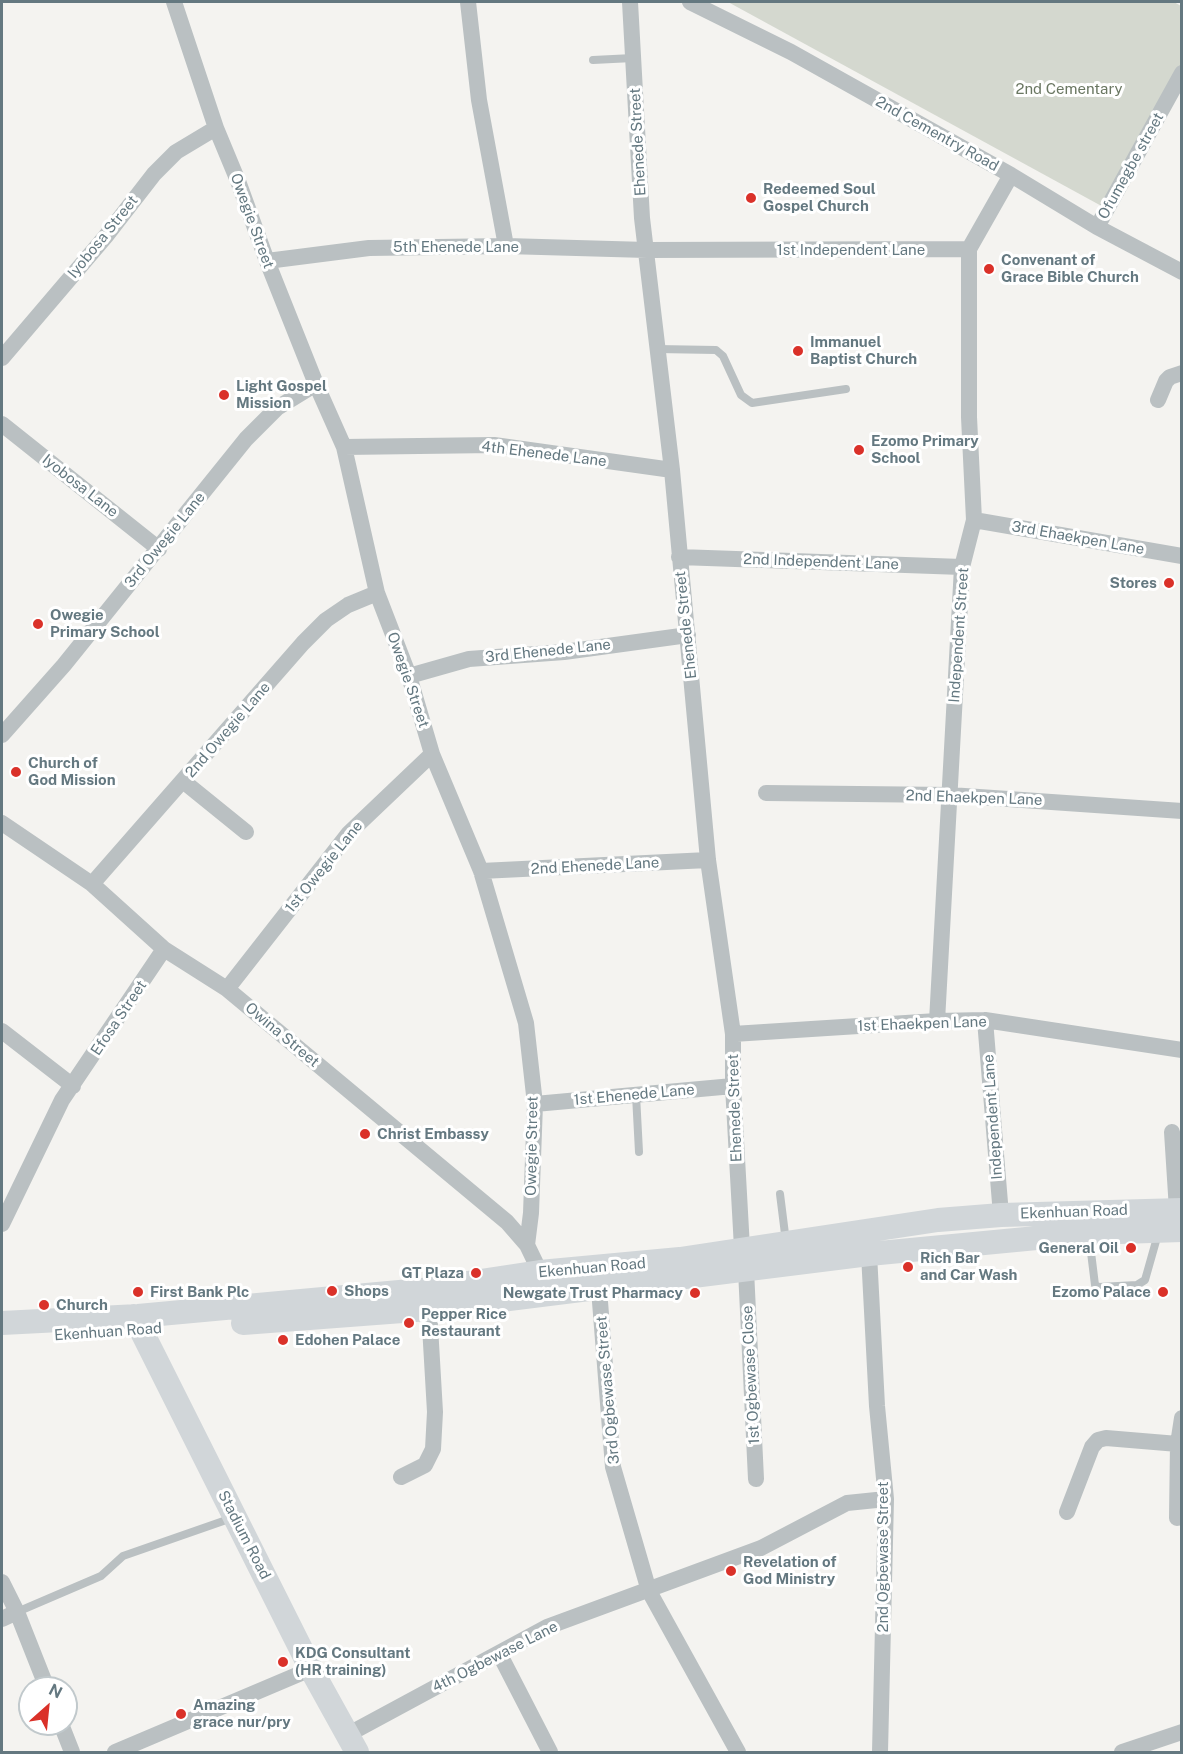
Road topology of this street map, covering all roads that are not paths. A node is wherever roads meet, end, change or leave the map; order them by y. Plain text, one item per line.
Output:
1 (174, 2) edge
2 (468, 2) edge
3 (630, 2) edge
4 (690, 2) edge
5 (633, 58) junction
6 (593, 60) dead end
7 (1182, 73) edge
8 (216, 128) junction
9 (1011, 175) junction
10 (1097, 226) junction
11 (506, 246) junction
12 (969, 249) junction
13 (647, 250) junction
14 (267, 261) junction
15 (1182, 272) edge
16 (657, 350) junction
17 (2, 357) edge
18 (1182, 373) edge
19 (316, 384) junction
20 (846, 390) dead end
21 (1158, 400) dead end
22 (2, 424) edge
23 (344, 447) junction
24 (672, 470) junction
25 (974, 520) junction
26 (159, 549) junction
27 (1182, 556) edge
28 (679, 557) junction
29 (962, 567) junction
30 (377, 593) junction
31 (688, 635) junction
32 (409, 676) junction
33 (2, 735) edge
34 (432, 754) junction
35 (183, 781) junction
36 (766, 793) dead end
37 (950, 795) junction
38 (1182, 811) edge
39 (2, 823) edge
40 (246, 832) dead end
41 (708, 860) junction
42 (481, 871) junction
43 (92, 884) junction
44 (164, 949) junction
45 (227, 989) junction
46 (985, 1020) junction
47 (937, 1021) junction
48 (2, 1030) edge
49 (733, 1034) junction
50 (1182, 1050) edge
51 (73, 1086) junction
52 (733, 1086) junction
53 (636, 1095) junction
54 (535, 1104) junction
55 (1172, 1132) dead end
56 (639, 1152) dead end
57 (780, 1194) dead end
58 (1001, 1215) junction
59 (1175, 1220) edge
60 (2, 1224) edge
61 (1089, 1233) junction
62 (786, 1243) junction
63 (526, 1245) junction
64 (869, 1254) junction
65 (744, 1259) junction
66 (540, 1272) junction
67 (599, 1288) junction
68 (429, 1309) junction
69 (2, 1323) edge
70 (137, 1323) junction
71 (2, 1339) edge
72 (1182, 1418) edge
73 (1178, 1444) junction
74 (401, 1477) dead end
75 (756, 1479) dead end
76 (885, 1499) junction
77 (1067, 1512) dead end
78 (235, 1517) junction
79 (1177, 1518) dead end
80 (2, 1582) edge
81 (649, 1591) junction
82 (17, 1612) junction
83 (2, 1619) edge
84 (499, 1653) junction
85 (311, 1669) junction
86 (42, 1676) edge
87 (1182, 1732) edge
88 (66, 1736) edge
89 (352, 1744) edge
90 (72, 1752) edge
91 (115, 1752) edge
92 (550, 1752) edge
93 (738, 1752) edge
94 (880, 1752) edge
95 (1122, 1752) edge

1 - 8 street, Owegie Street
2 - 11 street
3 - 5 street, Ehenede Street
4 - 9 street, 2nd Cementry Road
5 - 6 lane
5 - 13 street, Ehenede Street
7 - 10 street, Ofumegbe street
8 - 14 street, Owegie Street
8 - 17 street, Iyobosa Street
9 - 10 street, 2nd Cementry Road
9 - 12 street
10 - 15 street, 2nd Cementry Road
11 - 13 street, 5th Ehenede Lane
11 - 14 street, 5th Ehenede Lane
12 - 13 street, 1st Independent Lane
12 - 25 street, Independent Street
13 - 16 street, Ehenede Street
14 - 19 street, Owegie Street
16 - 20 lane
16 - 24 street, Ehenede Street
18 - 21 street
19 - 23 street, Owegie Street
19 - 26 street, 3rd Owegie Lane
22 - 26 street, Iyobosa Lane
23 - 24 street, 4th Ehenede Lane
23 - 30 street, Owegie Street
24 - 28 street, Ehenede Street
25 - 27 street, 3rd Ehaekpen Lane
25 - 29 street, Independent Street
26 - 33 street, 3rd Owegie Lane
28 - 29 street, 2nd Independent Lane
28 - 31 street, Ehenede Street
29 - 37 street, Independent Street
30 - 32 street, Owegie Street
30 - 35 street, 2nd Owegie Lane
31 - 32 street, 3rd Ehenede Lane
31 - 41 street, Ehenede Street
32 - 34 street, Owegie Street
34 - 42 street, Owegie Street
34 - 45 street, 1st Owegie Lane
35 - 40 street
35 - 43 street, 2nd Owegie Lane
36 - 37 street, 2nd Ehaekpen Lane
37 - 38 street, 2nd Ehaekpen Lane
37 - 47 street, Independent Street
39 - 43 street, Owina Street
41 - 42 street, 2nd Ehenede Lane
41 - 49 street, Ehenede Street
42 - 54 street, Owegie Street
43 - 44 street, Owina Street
44 - 45 street, Owina Street
44 - 51 street, Efosa Street
45 - 63 street, Owina Street
46 - 47 street, 1st Ehaekpen Lane
46 - 50 street, 1st Ehaekpen Lane
46 - 58 street, Independent Lane
47 - 49 street, 1st Ehaekpen Lane
48 - 51 street
49 - 52 street, Ehenede Street
51 - 60 street, Efosa Street
52 - 53 street, 1st Ehenede Lane
52 - 65 street, Ehenede Street
53 - 54 street, 1st Ehenede Lane
53 - 56 lane
54 - 63 street, Owegie Street
55 - 59 street
57 - 62 lane
58 - 59 main road, Ekenhuan Road
58 - 62 main road, Ekenhuan Road
59 - 61 main road, Ekenhuan Road
59 - 61 lane
61 - 64 main road, Ekenhuan Road
62 - 65 main road, Ekenhuan Road
63 - 66 street, Owina Street
64 - 65 main road, Ekenhuan Road
64 - 76 street, 2nd Ogbewase Street
65 - 66 main road, Ekenhuan Road
65 - 67 main road, Ekenhuan Road
65 - 75 street, 1st Ogbewase Close
66 - 70 main road, Ekenhuan Road
67 - 68 main road, Ekenhuan Road
67 - 81 street, 3rd Ogbewase Street
68 - 70 main road, Ekenhuan Road
68 - 74 street
69 - 70 main road, Ekenhuan Road
70 - 71 main road, Ekenhuan Road
70 - 78 main road, Stadium Road
72 - 73 street
73 - 77 street
73 - 79 street
76 - 81 street, 4th Ogbewase Lane
76 - 94 street, 2nd Ogbewase Street
78 - 82 lane
78 - 85 main road, Stadium Road
80 - 82 street
81 - 84 street, 4th Ogbewase Lane
81 - 93 street, 3rd Ogbewase Street
82 - 83 street
82 - 86 street
84 - 89 street, 4th Ogbewase Lane
84 - 92 street
85 - 89 main road, Stadium Road
85 - 91 street
87 - 95 street
88 - 90 street

